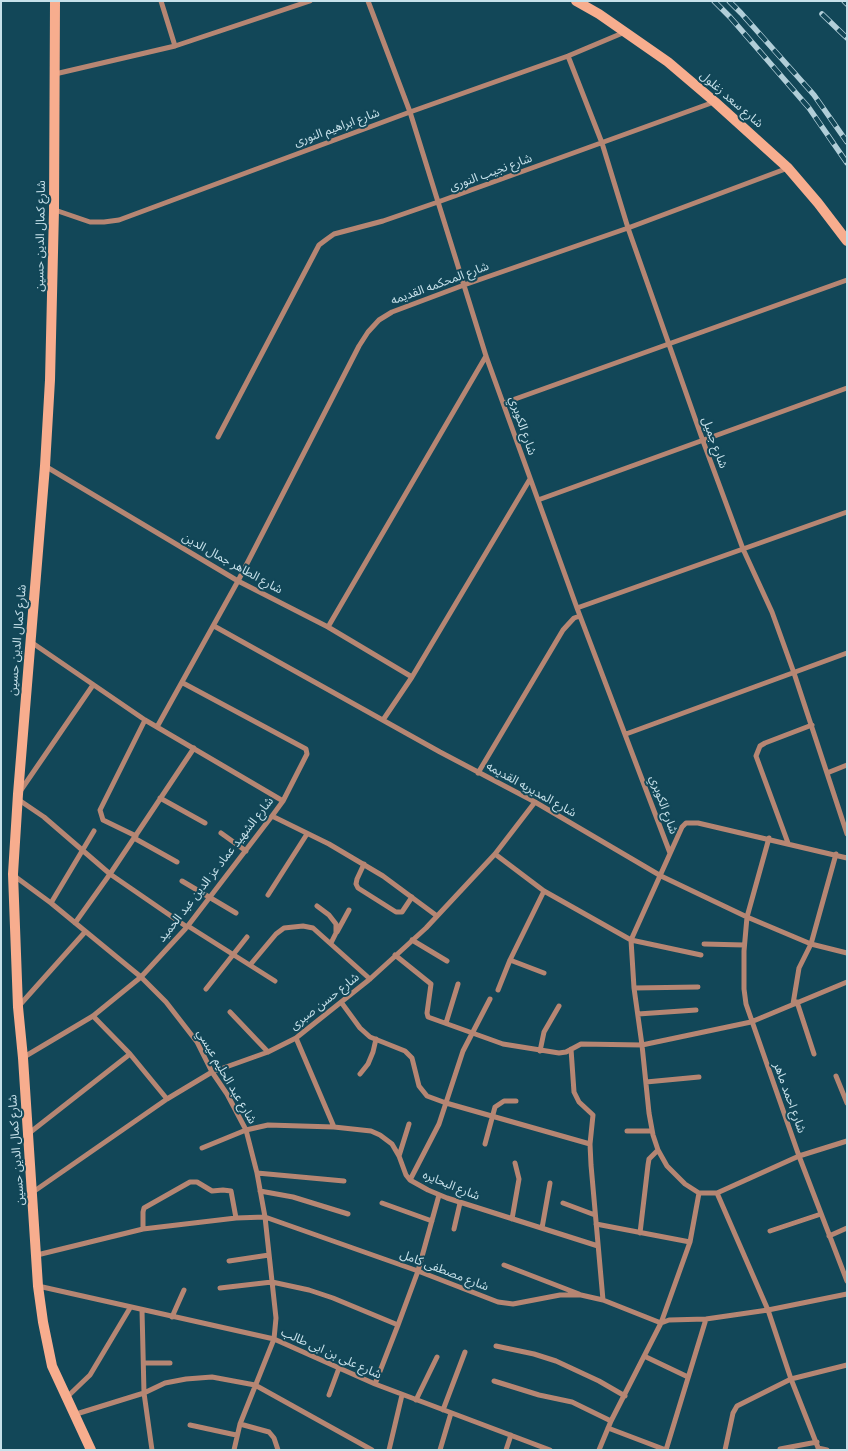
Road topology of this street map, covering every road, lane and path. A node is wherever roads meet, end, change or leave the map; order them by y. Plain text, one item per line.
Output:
1 (55, 1) edge
2 (161, 1) edge
3 (368, 1) edge
4 (576, 1) edge
5 (306, 2) edge
6 (625, 32) junction
7 (175, 46) junction
8 (568, 56) junction
9 (55, 74) junction
10 (715, 102) junction
11 (410, 112) junction
12 (602, 143) junction
13 (788, 168) junction
14 (438, 202) junction
15 (54, 210) junction
16 (628, 228) junction
17 (847, 241) edge
18 (847, 280) edge
19 (464, 285) junction
20 (668, 344) junction
21 (486, 356) junction
22 (847, 388) edge
23 (504, 403) junction
24 (218, 437) dead end
25 (703, 441) junction
26 (45, 466) junction
27 (530, 478) junction
28 (538, 500) junction
29 (847, 512) edge
30 (743, 549) junction
31 (238, 581) junction
32 (577, 608) junction
33 (580, 616) junction
34 (214, 626) junction
35 (328, 627) junction
36 (31, 642) junction
37 (847, 653) edge
38 (794, 672) junction
39 (412, 677) junction
40 (183, 683) junction
41 (93, 685) junction
42 (145, 720) junction
43 (383, 720) junction
44 (812, 725) junction
45 (157, 727) junction
46 (626, 734) junction
47 (194, 748) junction
48 (847, 765) edge
49 (478, 773) junction
50 (827, 773) junction
51 (18, 797) junction
52 (160, 798) junction
53 (284, 801) junction
54 (535, 802) junction
55 (272, 816) junction
56 (205, 823) dead end
57 (94, 832) dead end
58 (221, 833) dead end
59 (307, 834) junction
60 (847, 834) edge
61 (135, 837) junction
62 (769, 838) junction
63 (788, 843) junction
64 (82, 850) junction
65 (246, 851) junction
66 (670, 853) junction
67 (495, 854) junction
68 (836, 854) junction
69 (847, 858) edge
70 (177, 862) dead end
71 (364, 864) junction
72 (13, 874) junction
73 (110, 874) junction
74 (661, 876) junction
75 (182, 882) dead end
76 (544, 891) junction
77 (268, 895) dead end
78 (210, 897) junction
79 (412, 897) junction
80 (51, 903) junction
81 (317, 906) dead end
82 (349, 910) dead end
83 (236, 913) dead end
84 (437, 916) junction
85 (747, 917) junction
86 (74, 923) junction
87 (187, 926) junction
88 (85, 932) junction
89 (336, 933) junction
90 (247, 937) dead end
91 (412, 940) junction
92 (632, 940) junction
93 (331, 943) junction
94 (704, 944) dead end
95 (811, 944) junction
96 (744, 945) junction
97 (847, 953) edge
98 (233, 954) junction
99 (395, 955) junction
100 (701, 955) dead end
101 (510, 960) junction
102 (447, 961) dead end
103 (250, 965) junction
104 (544, 973) dead end
105 (141, 977) junction
106 (370, 979) junction
107 (275, 981) dead end
108 (847, 982) edge
109 (458, 984) dead end
110 (698, 987) dead end
111 (634, 988) junction
112 (206, 989) dead end
113 (498, 990) dead end
114 (490, 999) dead end
115 (341, 1002) junction
116 (795, 1003) junction
117 (559, 1006) dead end
118 (18, 1007) junction
119 (696, 1010) dead end
120 (230, 1012) dead end
121 (638, 1014) junction
122 (93, 1016) junction
123 (751, 1022) junction
124 (446, 1024) junction
125 (472, 1034) junction
126 (296, 1038) junction
127 (376, 1039) junction
128 (642, 1045) junction
129 (571, 1049) junction
130 (540, 1050) junction
131 (268, 1052) junction
132 (130, 1054) junction
133 (814, 1054) dead end
134 (24, 1058) junction
135 (212, 1072) junction
136 (360, 1074) dead end
137 (699, 1076) dead end
138 (836, 1076) dead end
139 (646, 1082) junction
140 (166, 1099) junction
141 (516, 1101) dead end
142 (446, 1103) junction
143 (847, 1103) edge
144 (492, 1116) junction
145 (409, 1124) dead end
146 (334, 1127) junction
147 (246, 1130) junction
148 (627, 1131) dead end
149 (652, 1131) junction
150 (28, 1135) junction
151 (847, 1141) edge
152 (485, 1144) dead end
153 (590, 1144) junction
154 (202, 1148) dead end
155 (658, 1150) junction
156 (399, 1156) junction
157 (799, 1156) junction
158 (515, 1163) dead end
159 (257, 1173) junction
160 (410, 1180) junction
161 (344, 1181) dead end
162 (550, 1183) dead end
163 (260, 1191) junction
164 (33, 1192) junction
165 (699, 1193) junction
166 (717, 1193) junction
167 (439, 1195) junction
168 (460, 1202) junction
169 (382, 1203) dead end
170 (563, 1203) dead end
171 (348, 1214) dead end
172 (821, 1214) junction
173 (595, 1215) junction
174 (265, 1217) junction
175 (236, 1218) junction
176 (512, 1219) junction
177 (432, 1221) junction
178 (596, 1224) junction
179 (454, 1228) dead end
180 (542, 1228) junction
181 (847, 1228) edge
182 (143, 1229) junction
183 (770, 1231) dead end
184 (640, 1233) junction
185 (829, 1236) junction
186 (690, 1242) junction
187 (598, 1246) junction
188 (37, 1255) junction
189 (269, 1255) junction
190 (230, 1261) dead end
191 (504, 1265) dead end
192 (418, 1270) junction
193 (847, 1281) edge
194 (272, 1282) junction
195 (38, 1286) junction
196 (220, 1288) dead end
197 (184, 1290) dead end
198 (847, 1294) edge
199 (582, 1295) junction
200 (603, 1300) junction
201 (130, 1308) junction
202 (142, 1310) junction
203 (768, 1310) junction
204 (172, 1317) junction
205 (706, 1319) junction
206 (661, 1323) junction
207 (398, 1325) junction
208 (274, 1339) junction
209 (496, 1346) dead end
210 (465, 1352) dead end
211 (644, 1356) junction
212 (437, 1357) dead end
213 (170, 1362) dead end
214 (144, 1363) junction
215 (847, 1365) edge
216 (339, 1368) junction
217 (688, 1378) junction
218 (791, 1379) junction
219 (494, 1381) dead end
220 (374, 1384) junction
221 (255, 1385) junction
222 (144, 1393) junction
223 (329, 1395) dead end
224 (402, 1395) junction
225 (624, 1396) junction
226 (65, 1398) junction
227 (416, 1400) junction
228 (443, 1410) junction
229 (451, 1413) junction
230 (73, 1415) junction
231 (611, 1421) junction
232 (240, 1424) junction
233 (190, 1425) dead end
234 (608, 1428) junction
235 (236, 1435) junction
236 (511, 1435) junction
237 (818, 1447) edge
238 (391, 1449) edge
239 (780, 1449) edge
240 (90, 1450) edge
241 (152, 1450) edge
242 (234, 1450) edge
243 (278, 1450) edge
244 (372, 1450) edge
245 (440, 1450) edge
246 (506, 1450) edge
247 (550, 1450) edge
248 (599, 1450) edge
249 (666, 1450) edge
250 (725, 1450) edge
251 (827, 1450) edge

1 - 9 main road, شارع كمال الدين حسين
2 - 7 street
3 - 11 street, شارع الكوبري
4 - 6 main road, شارع سعد زغلول
5 - 7 street
6 - 8 street, شارع ابراهيم النورى
6 - 10 main road, شارع سعد زغلول
7 - 9 street
8 - 11 street, شارع ابراهيم النورى
8 - 12 street, شارع جميل
9 - 15 main road, شارع كمال الدين حسين
10 - 12 street, شارع نجيب النورى
10 - 13 main road, شارع سعد زغلول
11 - 14 street, شارع الكوبري
11 - 15 street, شارع ابراهيم النورى
12 - 14 street, شارع نجيب النورى
12 - 16 street, شارع جميل
13 - 16 street, شارع المحكمه القديمه
13 - 17 main road, شارع سعد زغلول
14 - 19 street, شارع الكوبري
14 - 24 street, شارع نجيب النورى
15 - 26 main road, شارع كمال الدين حسين
16 - 19 street, شارع المحكمه القديمه
16 - 20 street, شارع جميل
18 - 20 street
19 - 21 street, شارع الكوبري
19 - 31 street, شارع المحكمه القديمه
20 - 23 street
20 - 25 street, شارع جميل
21 - 23 street, شارع الكوبري
21 - 35 street
22 - 25 street
23 - 27 street, شارع الكوبري
25 - 28 street
25 - 30 street, شارع جميل
26 - 31 street, شارع الطاهر جمال الدين
26 - 36 main road, شارع كمال الدين حسين
27 - 28 street, شارع الكوبري
27 - 39 street
28 - 32 street, شارع الكوبري
29 - 30 street
30 - 32 street
30 - 38 street, شارع جميل
31 - 34 street, شارع المحكمه القديمه
31 - 35 street, شارع الطاهر جمال الدين
32 - 33 street, شارع الكوبري
33 - 46 street, شارع الكوبري
33 - 49 street
34 - 40 street, شارع المحكمه القديمه
34 - 43 street, شارع المديريه القديمه
35 - 39 street, شارع الطاهر جمال الدين
36 - 41 street
36 - 51 main road, شارع كمال الدين حسين
37 - 38 street
38 - 44 street, شارع جميل
38 - 46 street
39 - 43 street
40 - 45 street, شارع المحكمه القديمه
40 - 53 street, شارع الشهيد عماد عز الدين عبد الحميد
41 - 42 street
41 - 51 street
42 - 45 street
42 - 61 street
43 - 49 street, شارع المديريه القديمه
44 - 50 street, شارع جميل
44 - 63 street
45 - 47 street
46 - 66 street, شارع الكوبري
47 - 52 street
47 - 53 street
48 - 50 street
49 - 54 street, شارع المديريه القديمه
50 - 60 street, شارع جميل
51 - 64 street
51 - 72 main road, شارع كمال الدين حسين
52 - 56 street
52 - 61 street
53 - 55 street, شارع الشهيد عماد عز الدين عبد الحميد
54 - 67 street, شارع حسن صبرى
54 - 74 street, شارع المديريه القديمه
55 - 59 street
55 - 65 street, شارع الشهيد عماد عز الدين عبد الحميد
57 - 64 street
58 - 65 street
59 - 71 street
59 - 77 street
61 - 70 street
61 - 73 street
62 - 63 street
62 - 66 street
62 - 85 street, شارع احمد ماهر
63 - 68 street
64 - 73 street
64 - 80 street
65 - 78 street, شارع الشهيد عماد عز الدين عبد الحميد
66 - 74 street
67 - 76 street
67 - 84 street, شارع حسن صبرى
68 - 69 street
68 - 95 street
71 - 79 street
71 - 79 street
72 - 80 street, شارع عبد الحليم عيسي
72 - 118 main road, شارع كمال الدين حسين
73 - 86 street
73 - 87 street
74 - 85 street, شارع المديريه القديمه
74 - 92 street
75 - 78 street
76 - 92 street
76 - 101 street
78 - 83 street
78 - 87 street, شارع الشهيد عماد عز الدين عبد الحميد
79 - 84 street
80 - 86 street, شارع عبد الحليم عيسي
81 - 89 street
82 - 89 street
84 - 91 street, شارع حسن صبرى
85 - 95 street, شارع المديريه القديمه
85 - 96 street, شارع احمد ماهر
86 - 88 street, شارع عبد الحليم عيسي
87 - 98 street
87 - 105 street, شارع الشهيد عماد عز الدين عبد الحميد
88 - 105 street, شارع عبد الحليم عيسي
88 - 118 street
89 - 93 street
90 - 98 street
91 - 99 street, شارع حسن صبرى
91 - 102 street
92 - 100 street
92 - 111 street
93 - 103 street
93 - 106 street
94 - 96 street
95 - 97 street, شارع المديريه القديمه
95 - 116 street
96 - 123 street, شارع احمد ماهر
98 - 103 street
98 - 112 street
99 - 106 street, شارع حسن صبرى
99 - 124 street
101 - 104 street
101 - 113 street
103 - 107 street
105 - 122 street, شارع الشهيد عماد عز الدين عبد الحميد
105 - 135 street, شارع عبد الحليم عيسي
106 - 115 street, شارع حسن صبرى
108 - 116 street
109 - 124 street
110 - 111 street
111 - 121 street
114 - 125 street
115 - 126 street, شارع حسن صبرى
115 - 127 street
116 - 123 street
116 - 133 street
117 - 130 street
118 - 134 main road, شارع كمال الدين حسين
119 - 121 street
120 - 131 street
121 - 128 street
122 - 132 street
122 - 134 street, شارع الشهيد عماد عز الدين عبد الحميد
123 - 128 street
123 - 157 street, شارع احمد ماهر
124 - 125 street
125 - 130 street
125 - 142 street
126 - 131 street, شارع حسن صبرى
126 - 146 street
127 - 136 street
127 - 142 street
128 - 129 street
128 - 139 street
129 - 130 street
129 - 153 street
131 - 135 street, شارع حسن صبرى
132 - 140 street
132 - 150 street
134 - 150 main road, شارع كمال الدين حسين
135 - 140 street, شارع حسن صبرى
135 - 147 street, شارع عبد الحليم عيسي
137 - 139 street
138 - 143 street
139 - 149 street
140 - 164 street, شارع حسن صبرى
141 - 144 street
142 - 144 street
142 - 160 street
144 - 152 street
144 - 153 street
145 - 156 street
146 - 147 street, شارع البحايره
146 - 156 street, شارع البحايره
147 - 154 street, شارع البحايره
147 - 159 street, شارع عبد الحليم عيسي
148 - 149 street
149 - 155 street
150 - 164 main road, شارع كمال الدين حسين
151 - 157 street
153 - 173 street
155 - 165 street
155 - 184 street
156 - 160 street, شارع البحايره
157 - 166 street
157 - 172 street, شارع احمد ماهر
158 - 176 street
159 - 161 street
159 - 163 street, شارع عبد الحليم عيسي
160 - 167 street, شارع البحايره
162 - 180 street
163 - 171 street
163 - 174 street, شارع عبد الحليم عيسي
164 - 188 main road, شارع كمال الدين حسين
165 - 166 street
165 - 186 street
166 - 203 street
167 - 168 street, شارع البحايره
167 - 177 street
168 - 176 street, شارع البحايره
168 - 179 street
169 - 177 street
170 - 173 street
172 - 183 street
172 - 185 street, شارع احمد ماهر
173 - 178 street
174 - 175 street, شارع مصطفى كامل
174 - 189 street, شارع عبد الحليم عيسي
174 - 192 street, شارع مصطفى كامل
175 - 182 street, شارع مصطفى كامل
175 - 182 street
176 - 180 street, شارع البحايره
177 - 192 street
178 - 184 street
178 - 187 street
180 - 187 street, شارع البحايره
181 - 185 street
182 - 188 street, شارع مصطفى كامل
184 - 186 street
185 - 193 street, شارع احمد ماهر
186 - 206 street
187 - 200 street
188 - 195 main road, شارع كمال الدين حسين
189 - 190 street
189 - 194 street, شارع عبد الحليم عيسي
191 - 199 street
192 - 199 street, شارع مصطفى كامل
192 - 207 street
194 - 196 street
194 - 207 street
194 - 208 street, شارع عبد الحليم عيسي
195 - 201 street, شارع على بن ابى طالب
195 - 226 main road, شارع كمال الدين حسين
197 - 204 street
198 - 203 street, شارع مصطفى كامل
199 - 200 street, شارع مصطفى كامل
200 - 206 street, شارع مصطفى كامل
201 - 202 street, شارع على بن ابى طالب
201 - 226 street
202 - 204 street, شارع على بن ابى طالب
202 - 214 street
203 - 205 street, شارع مصطفى كامل
203 - 218 street
204 - 208 street, شارع على بن ابى طالب
205 - 206 street, شارع مصطفى كامل
205 - 217 street
206 - 211 street
207 - 220 street
208 - 216 street, شارع على بن ابى طالب
208 - 221 street, شارع عبد الحليم عيسي
209 - 225 street
210 - 228 street
211 - 217 street
211 - 225 street
212 - 227 street
213 - 214 street
214 - 222 street
215 - 218 street
216 - 220 street, شارع على بن ابى طالب
216 - 223 street
217 - 249 street
218 - 237 street
218 - 250 street
219 - 231 street
220 - 224 street, شارع على بن ابى طالب
221 - 222 street
221 - 232 street, شارع عبد الحليم عيسي
221 - 244 street
222 - 230 street
222 - 241 street
224 - 227 street, شارع على بن ابى طالب
224 - 238 street
225 - 231 street
226 - 230 main road, شارع كمال الدين حسين
227 - 228 street, شارع على بن ابى طالب
228 - 229 street, شارع على بن ابى طالب
229 - 236 street, شارع على بن ابى طالب
229 - 245 street
230 - 240 main road, شارع كمال الدين حسين
231 - 234 street
232 - 235 street, شارع عبد الحليم عيسي
232 - 243 street
233 - 235 street
234 - 248 street
234 - 249 street
235 - 242 street, شارع عبد الحليم عيسي
236 - 246 street
236 - 247 street, شارع على بن ابى طالب
237 - 239 street
237 - 251 street

